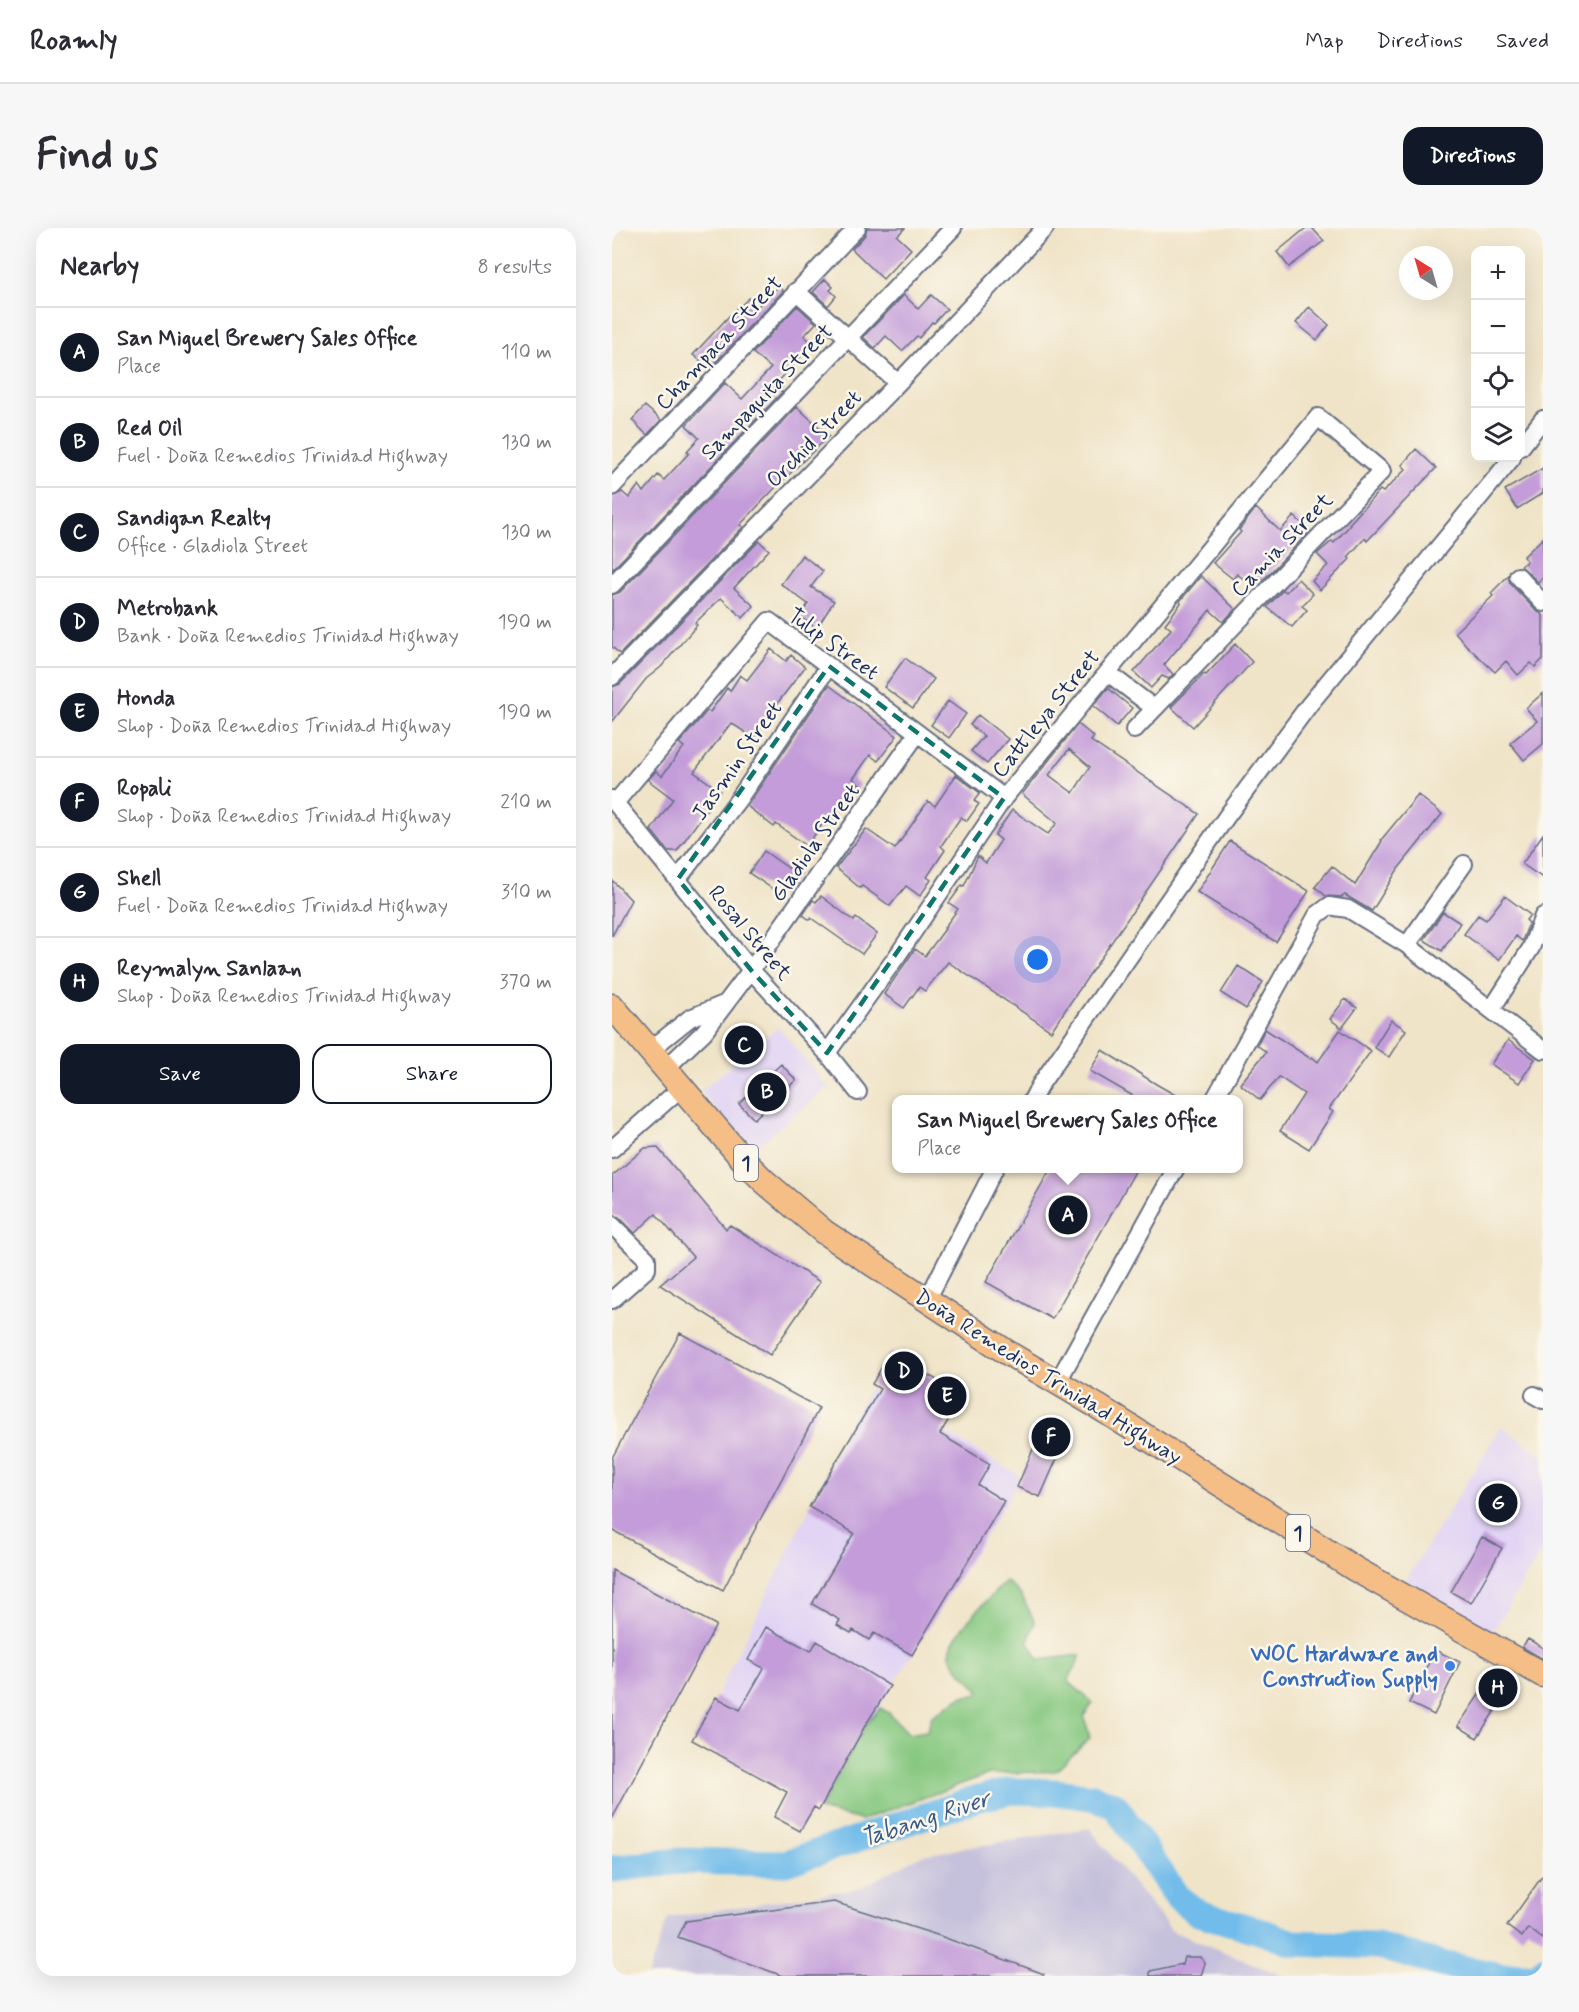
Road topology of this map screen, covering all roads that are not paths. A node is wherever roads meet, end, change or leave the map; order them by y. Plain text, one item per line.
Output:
1 (857, 228) edge
2 (953, 228) edge
3 (1045, 228) edge
4 (796, 291) junction
5 (848, 338) junction
6 (898, 383) junction
7 (1318, 417) joint
8 (1543, 419) edge
9 (1525, 442) edge
10 (1509, 462) edge
11 (612, 487) edge
12 (1518, 576) dead end
13 (612, 585) edge
14 (1543, 603) edge
15 (829, 666) junction
16 (1108, 673) junction
17 (612, 677) edge
18 (1154, 708) junction
19 (1134, 730) dead end
20 (917, 734) junction
21 (1004, 798) junction
22 (614, 801) edge
23 (1464, 864) dead end
24 (678, 879) junction
25 (1543, 916) edge
26 (1407, 945) junction
27 (1537, 953) edge
28 (751, 970) junction
29 (725, 1004) junction
30 (612, 1006) edge
31 (1491, 1010) junction
32 (1543, 1050) edge
33 (827, 1053) junction
34 (658, 1059) junction
35 (682, 1087) junction
36 (858, 1092) dead end
37 (1035, 1095) edge
38 (1217, 1095) edge
39 (612, 1149) edge
40 (992, 1173) edge
41 (1173, 1173) edge
42 (612, 1225) edge
43 (612, 1300) edge
44 (927, 1300) junction
45 (1058, 1383) junction
46 (1543, 1675) edge

1 - 4 street, Champaca Street
2 - 5 street, Sampaguita Street
3 - 6 street, Orchid Street
4 - 5 street
4 - 11 street, Champaca Street
5 - 6 street
5 - 13 street, Sampaguita Street
6 - 17 street, Orchid Street
7 - 16 street, Cattleya Street
7 - 18 street, Camia Street
8 - 9 street
10 - 37 street
12 - 14 street
15 - 20 street, Tulip Street
15 - 22 street, Tulip Street
15 - 24 street, Jasmin Street
16 - 18 street
16 - 21 street, Cattleya Street
18 - 19 street, Camia Street
20 - 21 street, Tulip Street
20 - 28 street, Gladiola Street
21 - 33 street, Cattleya Street
22 - 24 street, Rosal Street
23 - 26 street
24 - 28 street, Rosal Street
25 - 27 street
26 - 31 street
26 - 38 street
27 - 31 street
28 - 29 street, Gladiola Street
28 - 33 street, Rosal Street
29 - 34 street, Gladiola Street
29 - 34 street
30 - 34 highway, Doña Remedios Trinidad Highway / 1
31 - 32 street
33 - 36 street, Rosal Street
34 - 35 highway, Doña Remedios Trinidad Highway / 1
35 - 39 street
35 - 44 highway, Doña Remedios Trinidad Highway / 1
40 - 44 street
41 - 45 street
42 - 43 street
44 - 45 highway, Doña Remedios Trinidad Highway / 1
45 - 46 highway, Doña Remedios Trinidad Highway / 1

